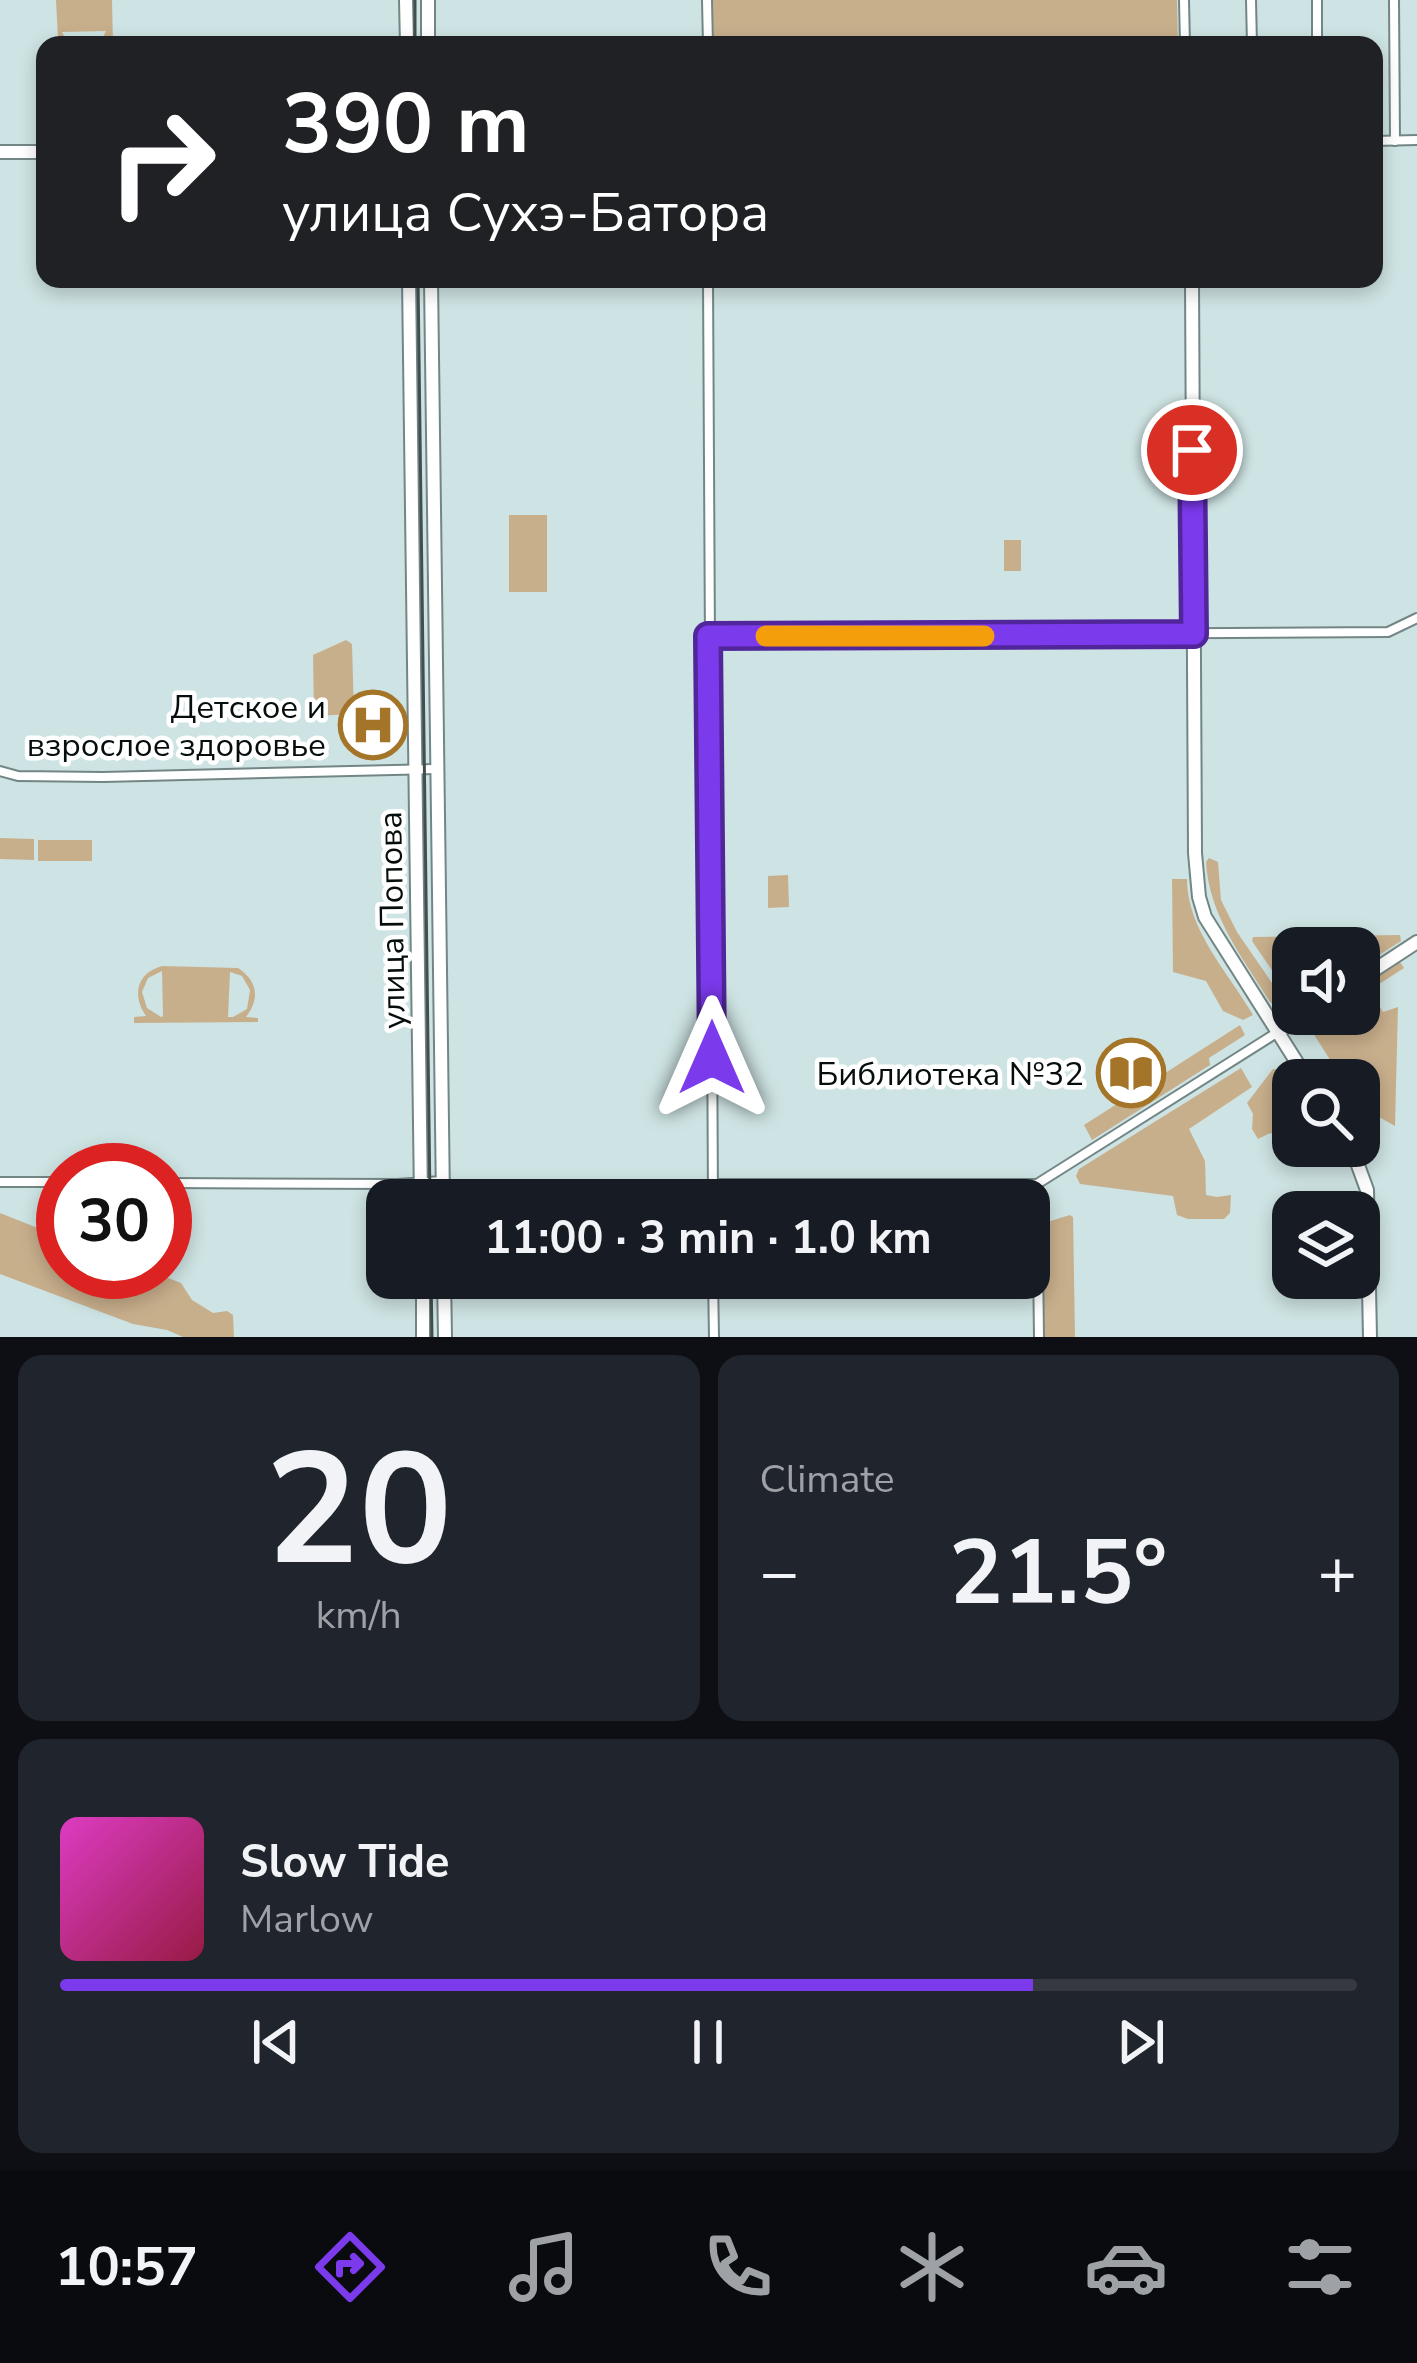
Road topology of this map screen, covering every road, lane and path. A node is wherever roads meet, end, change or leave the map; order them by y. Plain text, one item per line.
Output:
1 (406, 0) edge
2 (428, 0) edge
3 (707, 0) edge
4 (1184, 0) edge
5 (1251, 0) edge
6 (1317, 0) edge
7 (1394, 0) edge
8 (407, 36) edge
9 (428, 36) edge
10 (708, 36) edge
11 (1185, 36) edge
12 (1252, 36) edge
13 (1317, 36) edge
14 (1417, 140) edge
15 (1383, 141) edge
16 (1395, 141) junction
17 (0, 152) edge
18 (36, 152) edge
19 (409, 288) edge
20 (431, 288) edge
21 (707, 288) edge
22 (1192, 288) edge
23 (1417, 618) edge
24 (1194, 634) junction
25 (708, 636) junction
26 (416, 769) junction
27 (438, 769) junction
28 (0, 771) edge
29 (1417, 942) edge
30 (1380, 966) edge
31 (1272, 1023) edge
32 (1273, 1035) edge
33 (1359, 1167) edge
34 (421, 1179) edge
35 (442, 1179) edge
36 (713, 1179) edge
37 (1045, 1179) edge
38 (0, 1182) edge
39 (36, 1182) edge
40 (192, 1183) edge
41 (366, 1184) edge
42 (423, 1299) edge
43 (444, 1299) edge
44 (713, 1299) edge
45 (1039, 1299) edge
46 (423, 1337) edge
47 (445, 1337) edge
48 (714, 1337) edge
49 (1039, 1337) edge
50 (1370, 1337) edge

1 - 8 main road
2 - 9 main road
3 - 10 street
4 - 11 street
5 - 12 street
6 - 13 street
7 - 16 street
14 - 16 street
15 - 16 street
17 - 18 main road
19 - 26 main road, улица Попова
20 - 27 main road, улица Попова
21 - 25 street
22 - 24 main road
23 - 24 street
24 - 25 street
24 - 31 main road
25 - 36 street
26 - 27 street
26 - 28 street
26 - 34 main road, улица Попова
27 - 35 main road, улица Попова
29 - 30 main road
32 - 37 street
33 - 50 main road
38 - 39 street
40 - 41 street
42 - 46 main road
43 - 47 main road
44 - 48 street
45 - 49 street

